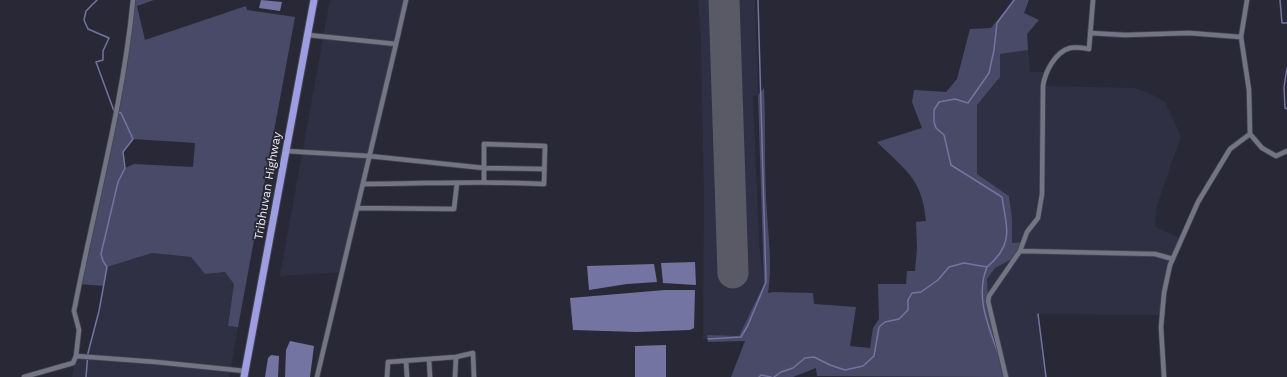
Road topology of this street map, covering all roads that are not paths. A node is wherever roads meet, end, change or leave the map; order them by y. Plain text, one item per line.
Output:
1 (133, 0) edge
2 (314, 0) edge
3 (406, 0) edge
4 (1092, 0) edge
5 (1247, 0) edge
6 (1090, 33) junction
7 (308, 35) junction
8 (1241, 37) junction
9 (396, 44) junction
10 (1250, 134) junction
11 (286, 151) junction
12 (1287, 151) edge
13 (369, 156) junction
14 (484, 168) junction
15 (544, 170) junction
16 (484, 182) junction
17 (457, 183) junction
18 (363, 184) junction
19 (358, 208) junction
20 (1020, 251) junction
21 (1172, 259) junction
22 (76, 356) junction
23 (456, 357) junction
24 (429, 360) junction
25 (406, 361) junction
26 (245, 374) edge
27 (24, 377) edge
28 (317, 377) edge
29 (387, 377) edge
30 (407, 377) edge
31 (430, 377) edge
32 (455, 377) edge
33 (474, 377) edge
34 (1006, 377) edge
35 (1164, 377) edge

1 - 22 street
2 - 7 highway, Tribhuvan Highway
3 - 9 street
4 - 6 street
5 - 8 street
6 - 8 street
6 - 20 street
7 - 9 street
7 - 11 highway, Tribhuvan Highway
8 - 10 street
9 - 13 street
10 - 12 street
10 - 21 street
11 - 13 street
11 - 26 highway, Tribhuvan Highway
13 - 14 street
13 - 18 street
14 - 15 street
14 - 15 street
14 - 16 street
15 - 16 street
16 - 17 street
17 - 18 street
17 - 19 street
18 - 19 street
19 - 28 street
20 - 21 street
20 - 34 street
21 - 35 street
22 - 26 street
22 - 27 street
23 - 24 street
23 - 32 street
23 - 33 street
24 - 25 street
24 - 31 street
25 - 29 street
25 - 30 street

